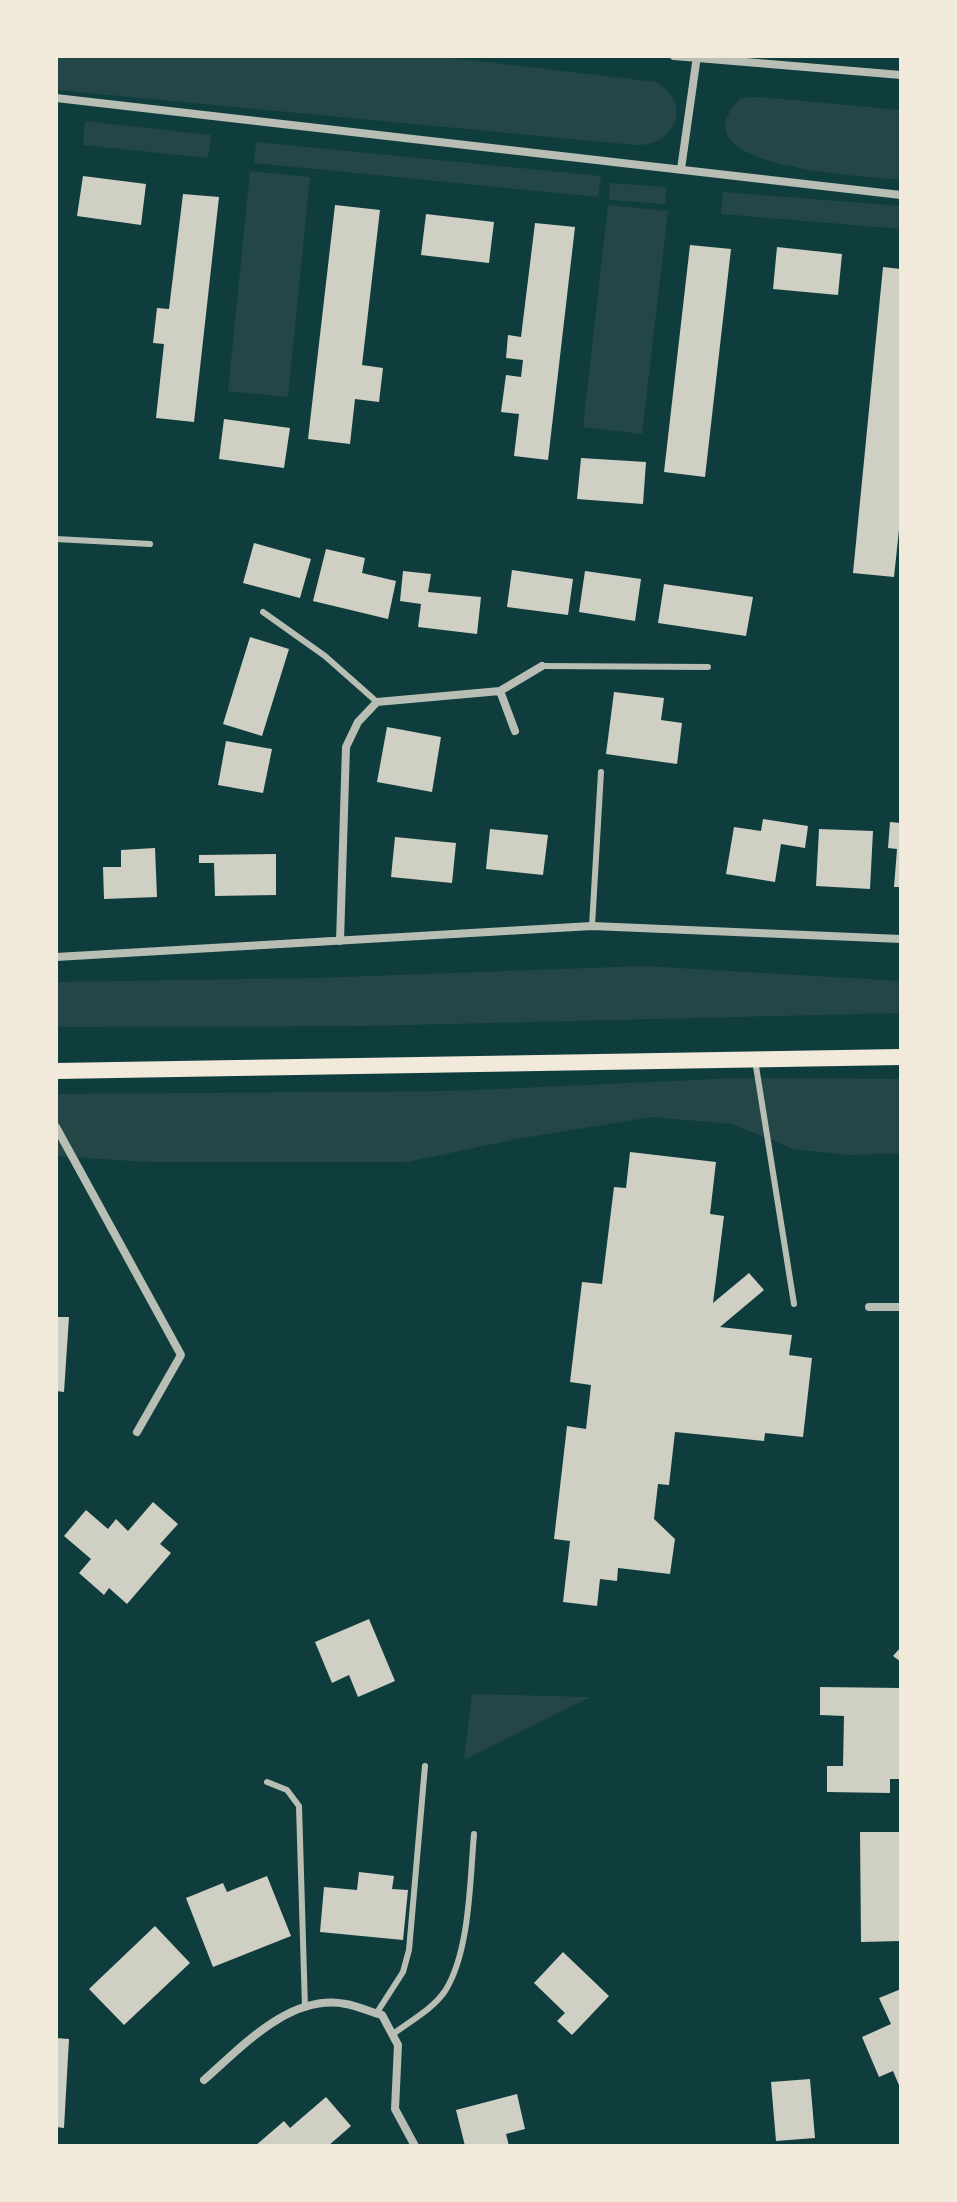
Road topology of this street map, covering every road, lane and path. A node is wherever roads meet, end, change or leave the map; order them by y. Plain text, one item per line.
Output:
1 (674, 56) edge
2 (697, 57) edge
3 (901, 75) edge
4 (56, 98) edge
5 (681, 169) junction
6 (901, 195) edge
7 (56, 539) edge
8 (150, 544) dead end
9 (263, 612) dead end
10 (542, 666) joint
11 (708, 667) dead end
12 (500, 691) junction
13 (377, 702) junction
14 (515, 731) dead end
15 (601, 772) dead end
16 (592, 926) junction
17 (901, 939) edge
18 (340, 941) junction
19 (56, 957) edge
20 (901, 1057) edge
21 (755, 1060) junction
22 (56, 1071) edge
23 (56, 1127) edge
24 (794, 1304) dead end
25 (869, 1307) dead end
26 (901, 1307) edge
27 (137, 1432) dead end
28 (425, 1766) dead end
29 (267, 1782) dead end
30 (474, 1834) dead end
31 (305, 2008) junction
32 (376, 2014) junction
33 (393, 2034) junction
34 (204, 2080) dead end
35 (415, 2146) edge

1 - 2 street
2 - 3 street
2 - 5 street
4 - 5 street
5 - 6 street
7 - 8 lane
9 - 13 lane
10 - 11 lane
10 - 12 street
12 - 13 street
12 - 14 street
13 - 18 street
15 - 16 lane
16 - 17 street
16 - 18 street
18 - 19 street
20 - 21 main road
21 - 22 main road
21 - 24 lane
23 - 27 street
25 - 26 street
28 - 32 lane
29 - 31 lane
30 - 33 lane
31 - 32 street
31 - 34 street
32 - 33 street
33 - 35 street

